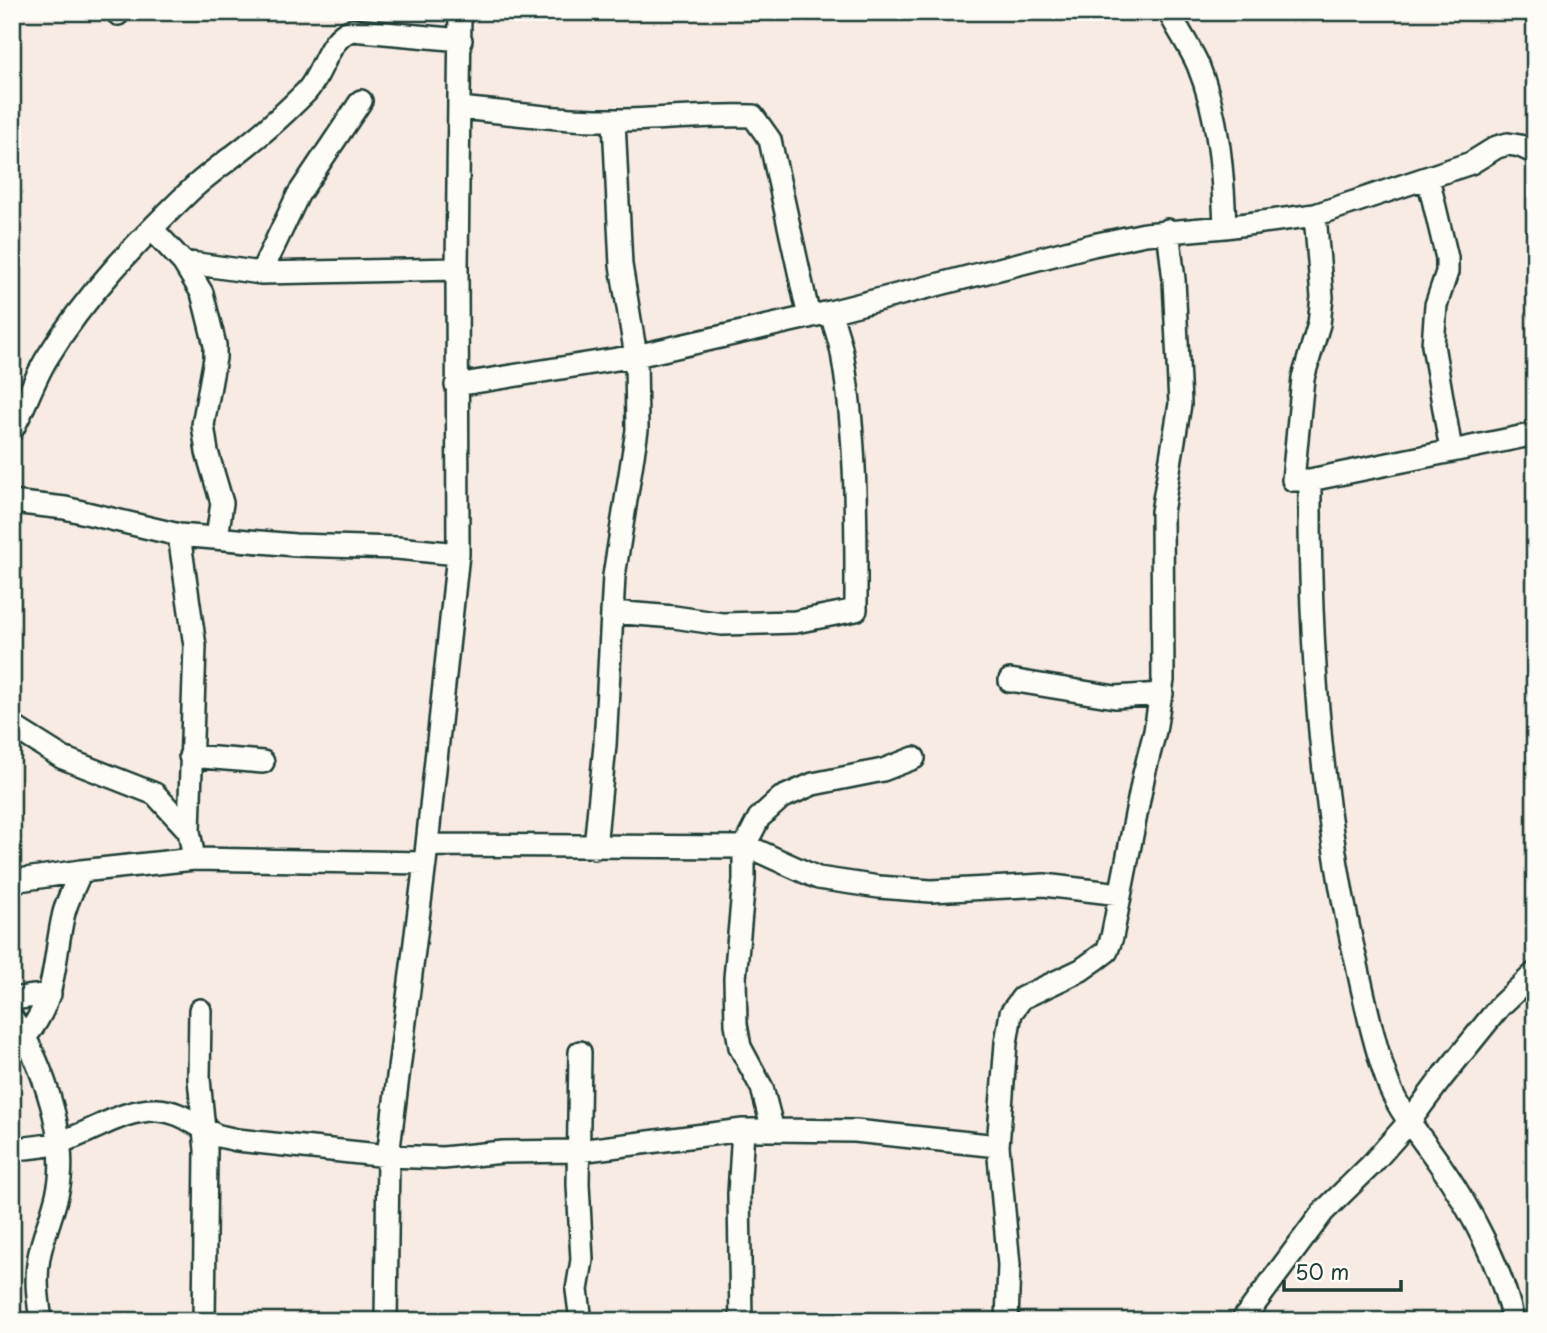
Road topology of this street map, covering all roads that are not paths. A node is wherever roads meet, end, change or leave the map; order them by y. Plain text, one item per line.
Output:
1 (460, 12) edge
2 (1174, 15) edge
3 (461, 40) junction
4 (362, 101) dead end
5 (460, 108) junction
6 (614, 121) junction
7 (1535, 153) edge
8 (1428, 178) junction
9 (1315, 215) junction
10 (1225, 227) junction
11 (152, 229) junction
12 (1168, 230) junction
13 (183, 262) junction
14 (457, 269) junction
15 (261, 273) junction
16 (830, 312) junction
17 (809, 317) junction
18 (636, 356) junction
19 (456, 384) junction
20 (12, 430) edge
21 (1535, 434) edge
22 (1451, 450) junction
23 (1310, 480) junction
24 (12, 502) edge
25 (179, 535) junction
26 (217, 537) junction
27 (457, 554) junction
28 (612, 612) junction
29 (1010, 681) dead end
30 (1162, 694) junction
31 (12, 726) edge
32 (190, 756) junction
33 (914, 758) dead end
34 (263, 762) dead end
35 (189, 831) junction
36 (744, 847) junction
37 (595, 848) junction
38 (426, 854) junction
39 (194, 859) junction
40 (81, 871) junction
41 (12, 881) edge
42 (1120, 894) junction
43 (1535, 974) edge
44 (50, 994) junction
45 (12, 999) edge
46 (200, 1010) dead end
47 (12, 1018) edge
48 (26, 1036) junction
49 (580, 1052) dead end
50 (1409, 1122) junction
51 (204, 1127) junction
52 (743, 1130) junction
53 (773, 1130) junction
54 (61, 1142) junction
55 (998, 1146) junction
56 (12, 1149) edge
57 (579, 1151) junction
58 (388, 1156) junction
59 (1008, 1320) edge
60 (41, 1321) edge
61 (204, 1321) edge
62 (386, 1321) edge
63 (581, 1321) edge
64 (741, 1321) edge
65 (1242, 1321) edge
66 (1513, 1321) edge

1 - 3 street
2 - 10 street
3 - 5 street
3 - 11 street
4 - 15 street
5 - 6 street
5 - 14 street
6 - 17 street
6 - 18 street
7 - 8 street
8 - 9 street
8 - 22 street
9 - 10 street
9 - 23 street
10 - 12 street
11 - 13 street
11 - 20 street
12 - 16 street
12 - 30 street
13 - 15 street
13 - 26 street
14 - 15 street
14 - 19 street
16 - 17 street
16 - 28 street
17 - 18 street
18 - 19 street
18 - 28 street
19 - 27 street
21 - 22 street
22 - 23 street
23 - 50 street
24 - 25 street
25 - 26 street
25 - 32 street
26 - 27 street
27 - 38 street
28 - 37 street
29 - 30 street
30 - 42 street
31 - 35 street
32 - 34 street
32 - 35 street
33 - 36 street
35 - 39 street
36 - 37 street
36 - 42 street
36 - 53 street
37 - 38 street
38 - 39 street
38 - 58 street
39 - 40 street
40 - 41 street
40 - 44 street
42 - 55 street
43 - 50 street
44 - 45 street
44 - 48 street
46 - 51 street
47 - 48 street
48 - 54 street
49 - 57 street
50 - 65 street
50 - 66 street
51 - 54 street
51 - 58 street
51 - 61 street
52 - 53 street
52 - 57 street
52 - 64 street
53 - 55 street
54 - 56 street
54 - 60 street
55 - 59 street
57 - 58 street
57 - 63 street
58 - 62 street

